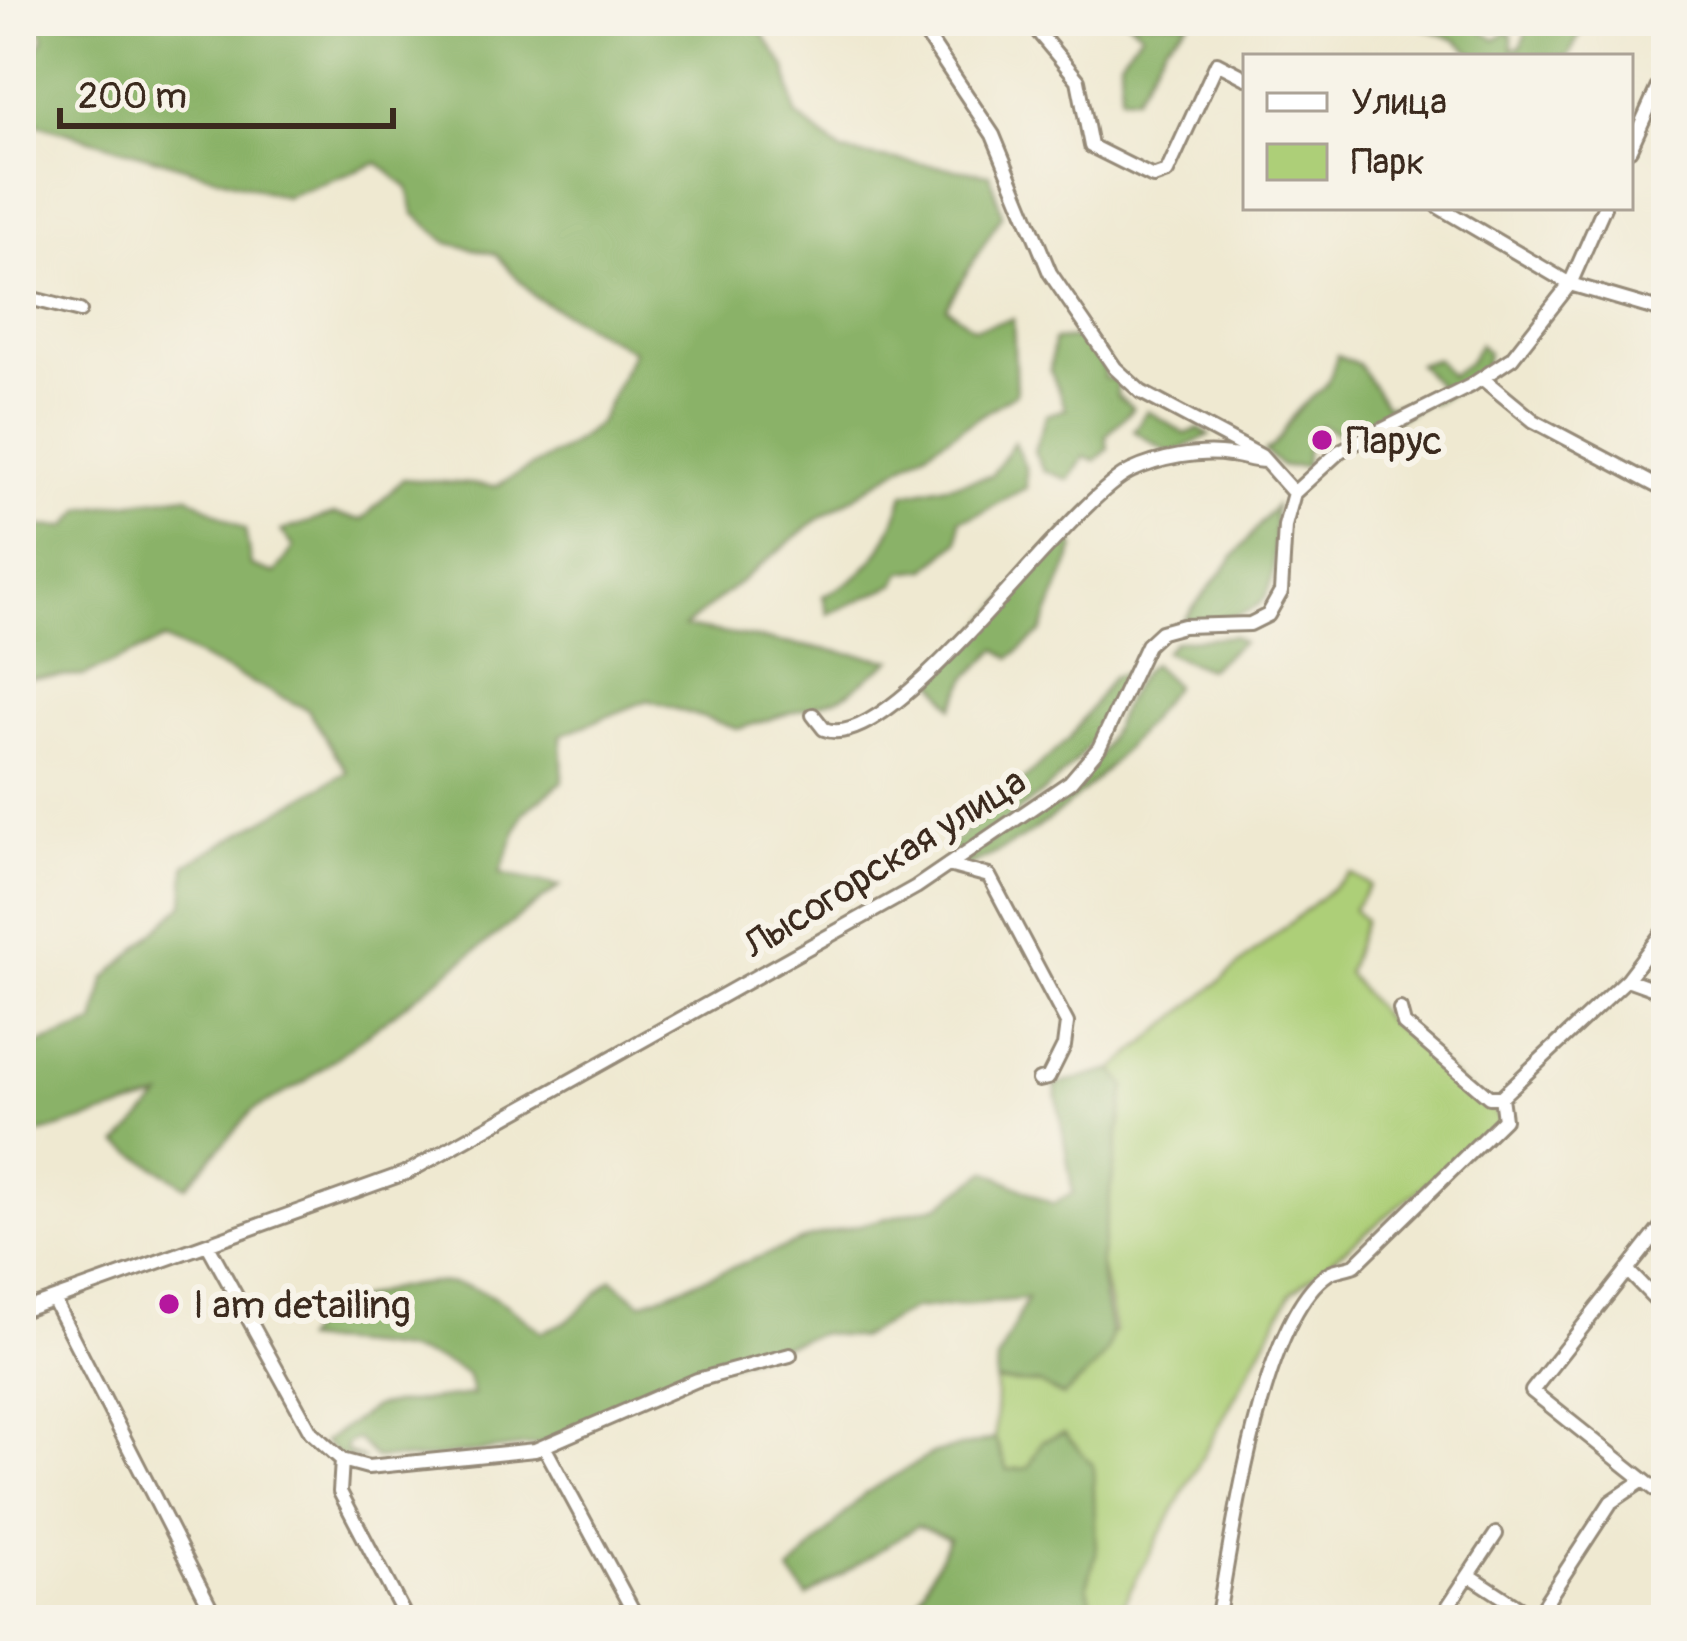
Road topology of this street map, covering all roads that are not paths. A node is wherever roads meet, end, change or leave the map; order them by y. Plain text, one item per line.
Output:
1 (917, 21) edge
2 (1029, 21) edge
3 (1666, 69) edge
4 (1243, 76) edge
5 (1662, 87) edge
6 (1633, 143) edge
7 (1444, 210) edge
8 (1603, 210) edge
9 (1570, 284) junction
10 (21, 296) edge
11 (80, 311) dead end
12 (1666, 312) edge
13 (1484, 379) junction
14 (1260, 456) junction
15 (1666, 491) edge
16 (1294, 494) junction
17 (813, 716) dead end
18 (948, 865) junction
19 (1666, 928) edge
20 (1627, 979) junction
21 (1666, 993) edge
22 (1400, 1010) dead end
23 (1039, 1080) dead end
24 (1502, 1097) junction
25 (1666, 1221) edge
26 (209, 1247) junction
27 (1628, 1271) junction
28 (54, 1300) junction
29 (1666, 1310) edge
30 (21, 1311) edge
31 (790, 1355) dead end
32 (545, 1448) junction
33 (342, 1460) junction
34 (1642, 1481) junction
35 (1666, 1498) edge
36 (1496, 1534) dead end
37 (1469, 1575) junction
38 (1535, 1619) edge
39 (217, 1620) edge
40 (407, 1620) edge
41 (638, 1620) edge
42 (1217, 1620) edge
43 (1439, 1620) edge

1 - 14 street
2 - 4 street
3 - 5 street
5 - 6 street
7 - 9 street
8 - 9 street
9 - 12 street
9 - 13 street
10 - 11 street
13 - 15 street
13 - 16 street
14 - 16 street
14 - 17 street
16 - 18 street, Лысогорская улица
18 - 23 street
18 - 26 street, Лысогорская улица
19 - 20 street
20 - 21 street
20 - 24 street
22 - 24 street
24 - 42 street
25 - 27 street
26 - 28 street, Лысогорская улица
26 - 33 street
27 - 29 street
27 - 34 street
28 - 30 street, Лысогорская улица
28 - 39 street
31 - 32 street
32 - 33 street
32 - 41 street
33 - 40 street
34 - 35 street
34 - 38 street
36 - 37 street
37 - 38 street
37 - 43 street

